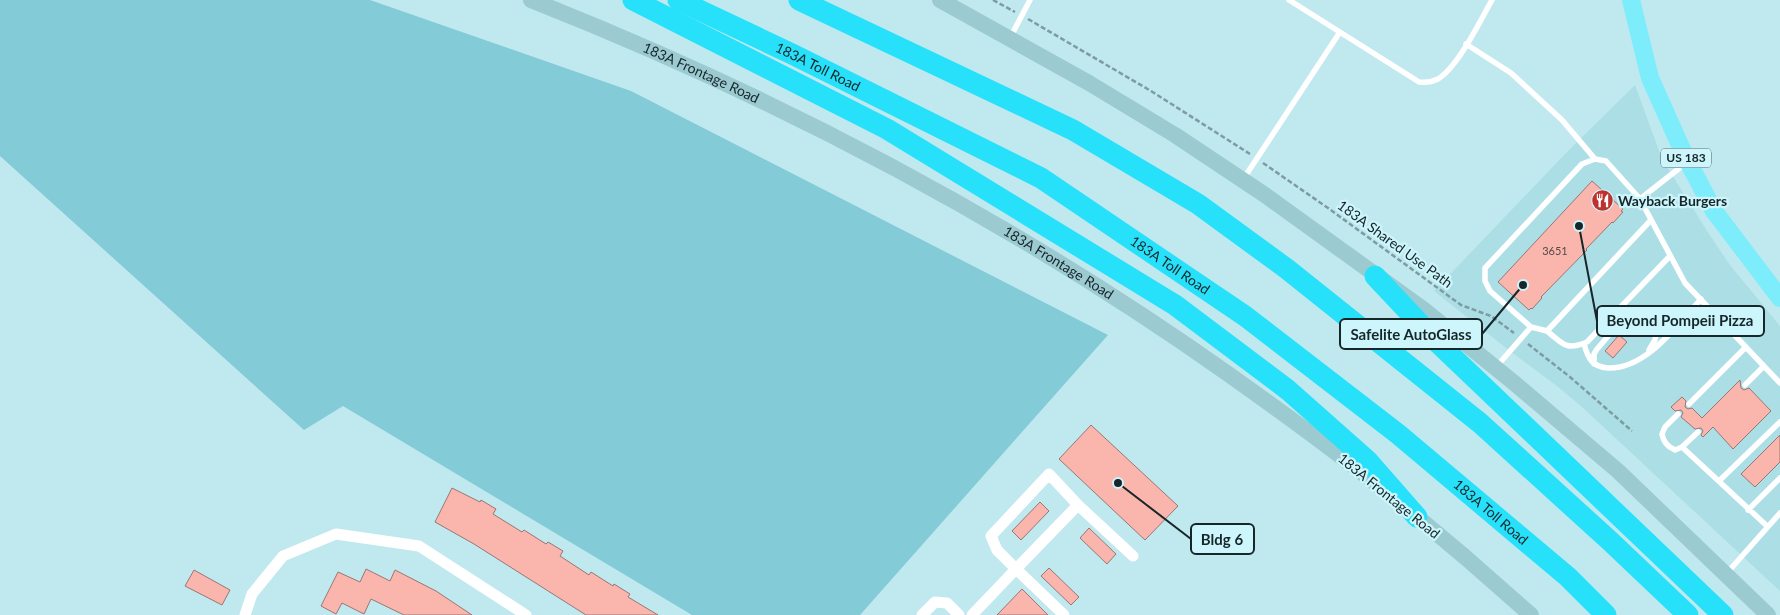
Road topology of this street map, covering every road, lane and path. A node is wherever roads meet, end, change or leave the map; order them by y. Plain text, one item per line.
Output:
1 (531, 0) edge
2 (634, 0) edge
3 (678, 0) edge
4 (799, 0) edge
5 (940, 0) edge
6 (993, 0) edge
7 (1030, 0) edge
8 (1290, 0) edge
9 (1492, 0) edge
10 (1630, 0) edge
11 (1014, 12) dead end
12 (1033, 22) dead end
13 (1340, 32) junction
14 (1010, 38) junction
15 (1466, 44) junction
16 (1249, 154) dead end
17 (1595, 159) junction
18 (1688, 161) junction
19 (1266, 165) dead end
20 (1243, 180) junction
21 (1640, 199) junction
22 (1651, 220) junction
23 (1670, 256) junction
24 (1375, 276) junction
25 (1780, 298) edge
26 (1701, 299) junction
27 (1531, 327) junction
28 (1547, 330) junction
29 (1516, 334) dead end
30 (1584, 344) junction
31 (1529, 345) dead end
32 (1746, 347) junction
33 (1640, 359) junction
34 (1594, 364) junction
35 (1764, 366) junction
36 (1496, 368) junction
37 (1780, 382) edge
38 (1745, 384) dead end
39 (1689, 404) dead end
40 (1678, 414) dead end
41 (1780, 422) edge
42 (1632, 431) dead end
43 (1698, 432) dead end
44 (1682, 447) junction
45 (1780, 478) edge
46 (1719, 481) junction
47 (1078, 505) junction
48 (1748, 510) junction
49 (1780, 513) edge
50 (1417, 517) junction
51 (1767, 526) junction
52 (1133, 556) dead end
53 (1016, 569) junction
54 (1727, 574) junction
55 (245, 615) edge
56 (526, 615) edge
57 (922, 615) edge
58 (959, 615) edge
59 (972, 615) edge
60 (1064, 615) edge
61 (1531, 615) edge
62 (1606, 615) edge
63 (1688, 615) edge
64 (1723, 615) edge
65 (1768, 615) edge

1 - 50 main road, 183A Frontage Road
2 - 50 highway
3 - 62 highway, 183A Toll Road
4 - 63 highway
5 - 14 main road
6 - 11 path
7 - 14 lane
8 - 13 lane
9 - 15 lane
10 - 18 main road, US 183
12 - 16 path
13 - 15 lane
13 - 20 lane
14 - 20 main road
15 - 17 lane
17 - 21 lane
17 - 27 lane
18 - 21 lane
18 - 25 main road, US 183
19 - 29 path, 183A Shared Use Path
20 - 24 main road
21 - 22 lane
22 - 23 lane
22 - 28 lane
23 - 26 lane
23 - 30 lane
24 - 36 main road
24 - 64 highway
26 - 32 lane
26 - 33 lane
27 - 28 lane
27 - 36 lane
28 - 30 lane
30 - 34 lane
31 - 42 path
32 - 35 lane
32 - 39 lane
33 - 34 lane
33 - 34 lane
35 - 37 lane
35 - 38 lane
36 - 54 main road
40 - 44 lane
41 - 46 lane
43 - 44 lane
44 - 46 lane
45 - 48 lane
46 - 48 lane
47 - 52 street
47 - 53 street
47 - 53 street
48 - 51 lane
49 - 51 lane
50 - 61 main road, 183A Frontage Road
51 - 54 lane
53 - 59 street
53 - 60 street
54 - 65 main road
55 - 56 street
57 - 58 street

